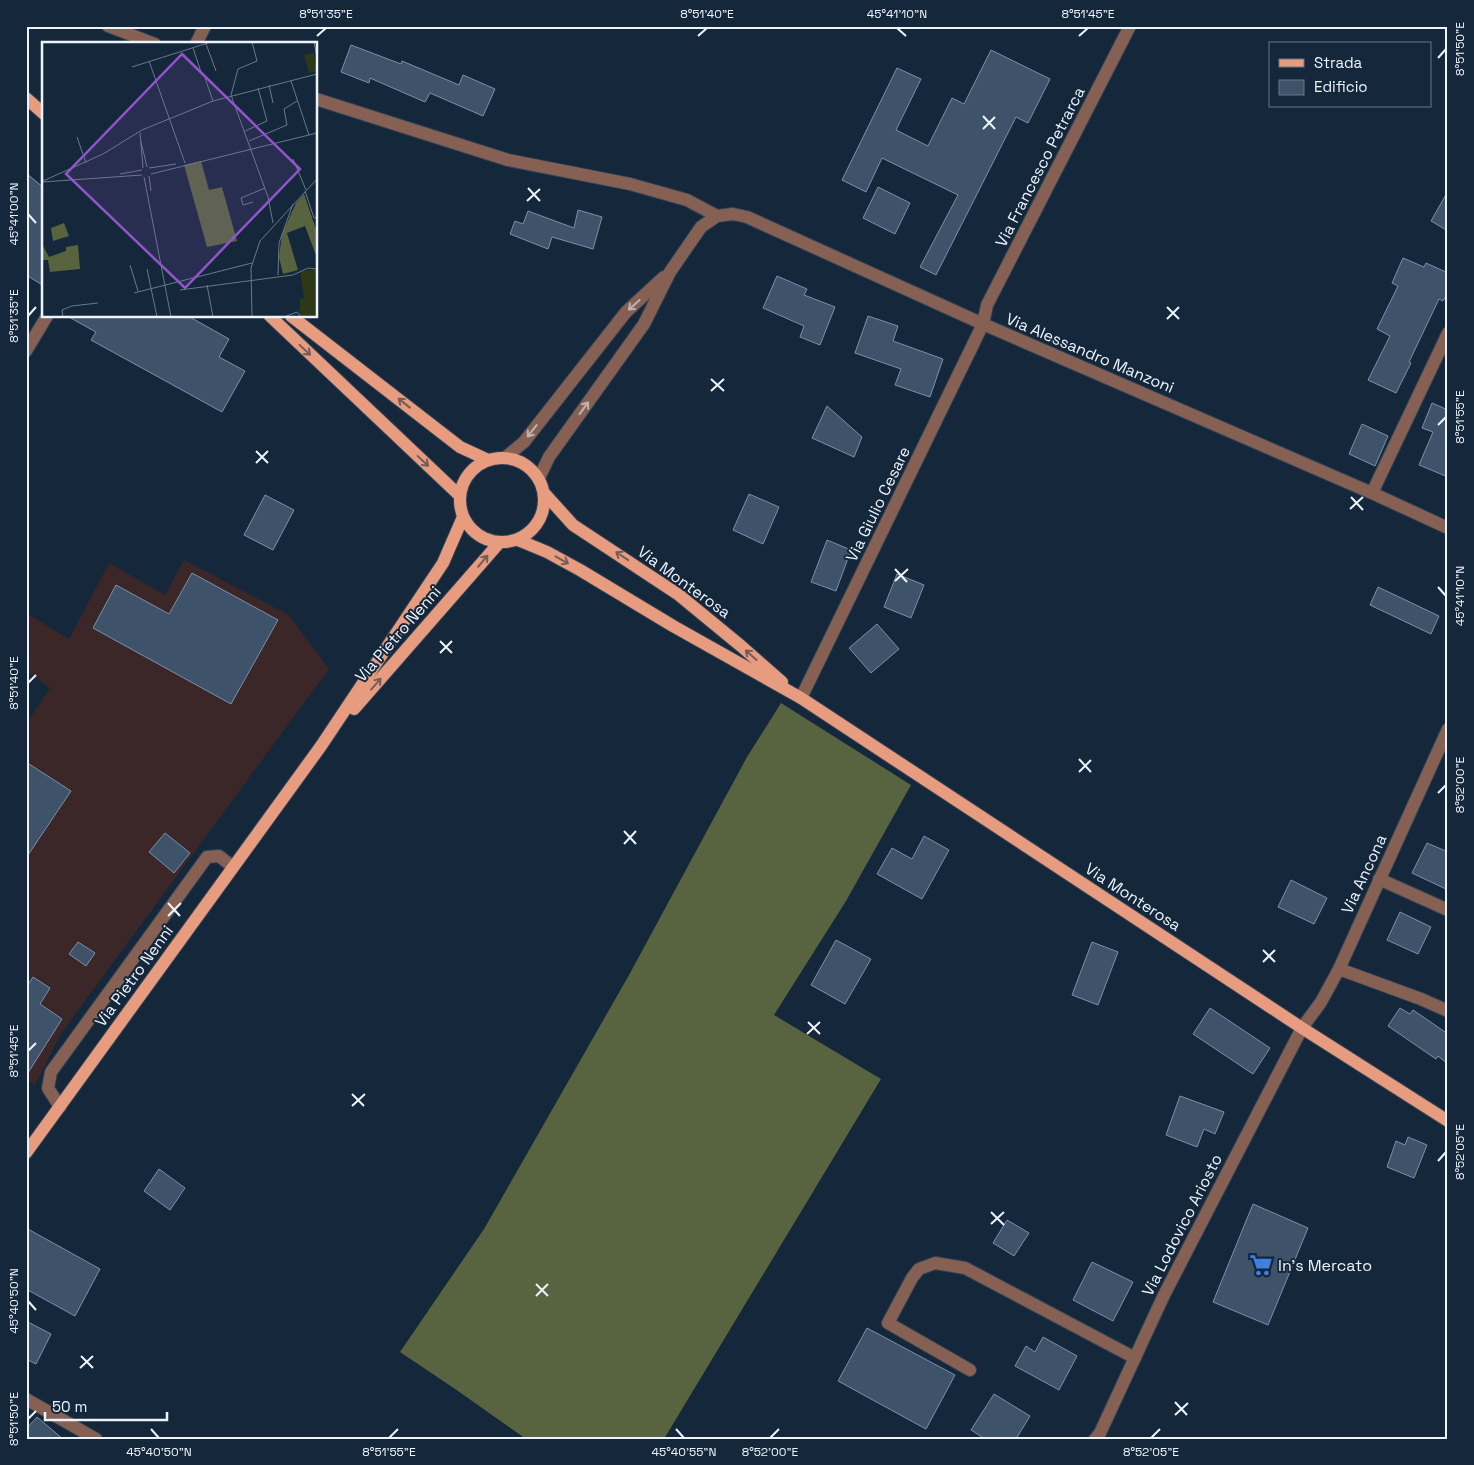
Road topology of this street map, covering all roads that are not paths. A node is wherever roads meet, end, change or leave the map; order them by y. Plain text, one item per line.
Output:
1 (108, 26) edge
2 (205, 26) edge
3 (1130, 26) edge
4 (150, 42) edge
5 (197, 42) edge
6 (26, 98) edge
7 (318, 100) edge
8 (42, 112) edge
9 (717, 216) junction
10 (670, 272) junction
11 (46, 318) edge
12 (272, 318) edge
13 (294, 318) edge
14 (983, 324) junction
15 (1448, 333) edge
16 (26, 351) edge
17 (506, 457) junction
18 (488, 460) junction
19 (539, 478) junction
20 (1372, 492) junction
21 (545, 494) junction
22 (459, 495) junction
23 (463, 517) junction
24 (1448, 528) edge
25 (518, 540) junction
26 (499, 543) junction
27 (801, 698) junction
28 (1448, 729) edge
29 (321, 746) junction
30 (234, 867) junction
31 (1379, 879) junction
32 (1448, 910) edge
33 (1339, 969) junction
34 (1448, 1011) edge
35 (1302, 1028) junction
36 (60, 1107) junction
37 (1448, 1121) edge
38 (26, 1153) edge
39 (1135, 1358) junction
40 (970, 1370) dead end
41 (26, 1399) edge
42 (96, 1439) edge
43 (1095, 1439) edge

1 - 4 street
2 - 5 street
3 - 14 street, Via Francesco Petrarca
6 - 8 main road
7 - 9 street
9 - 10 street
9 - 14 street, Via Alessandro Manzoni
10 -> 17 street
19 -> 10 street
11 - 16 street
12 -> 22 main road
18 -> 13 main road
14 - 20 street, Via Alessandro Manzoni
14 - 27 street, Via Giulio Cesare
15 - 20 street
17 - 18 main road
17 - 19 main road
18 - 22 main road
19 - 21 main road
20 - 24 street, Via Alessandro Manzoni
21 - 25 main road
27 -> 21 main road, Via Monterosa
22 - 23 main road
23 - 26 main road
23 - 29 main road, Via Pietro Nenni
25 - 26 main road
25 -> 27 main road, Via Monterosa
29 -> 26 main road, Via Pietro Nenni
27 - 35 main road, Via Monterosa
28 - 31 street, Via Ancona
29 - 30 main road, Via Pietro Nenni
30 - 36 main road, Via Pietro Nenni
30 - 36 street
31 - 32 street
31 - 33 street, Via Ancona
33 - 34 street
33 - 35 street, Via Ancona
35 - 37 main road, Via Monterosa
35 - 39 street, Via Lodovico Ariosto
36 - 38 main road, Via Pietro Nenni
39 - 40 street
39 - 43 street, Via Lodovico Ariosto
41 - 42 street

